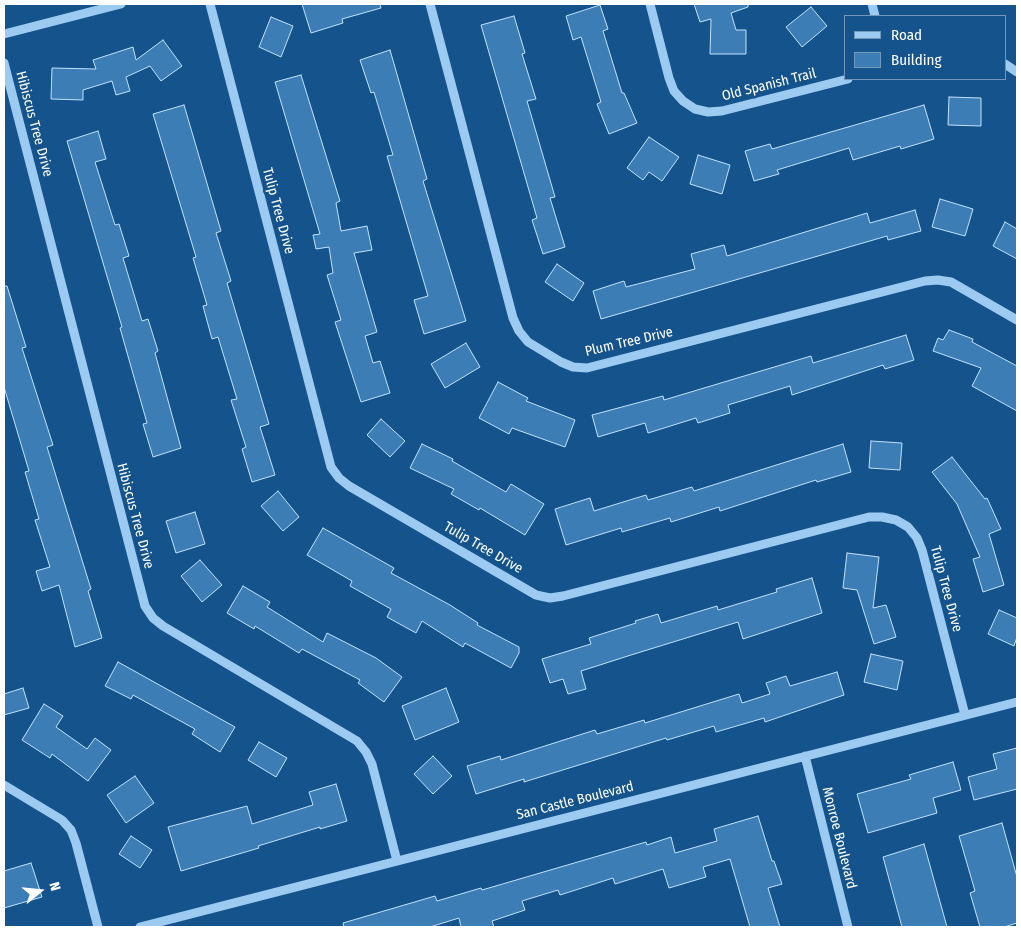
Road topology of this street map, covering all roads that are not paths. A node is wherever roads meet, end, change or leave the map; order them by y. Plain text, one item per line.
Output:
1 (121, 4) edge
2 (210, 4) edge
3 (430, 4) edge
4 (650, 4) edge
5 (4, 34) edge
6 (4, 63) edge
7 (1006, 65) edge
8 (1017, 72) edge
9 (844, 80) edge
10 (1017, 320) edge
11 (1017, 702) edge
12 (965, 715) junction
13 (805, 756) junction
14 (4, 785) edge
15 (397, 861) junction
16 (98, 927) edge
17 (140, 927) edge
18 (848, 927) edge

1 - 5 street
2 - 12 street, Tulip Tree Drive
3 - 10 street, Plum Tree Drive
4 - 9 street, Old Spanish Trail
6 - 15 street, Hibiscus Tree Drive
7 - 8 street
11 - 12 street, San Castle Boulevard
12 - 13 street, San Castle Boulevard
13 - 15 street, San Castle Boulevard
13 - 18 street, Monroe Boulevard
14 - 16 street
15 - 17 street, San Castle Boulevard

